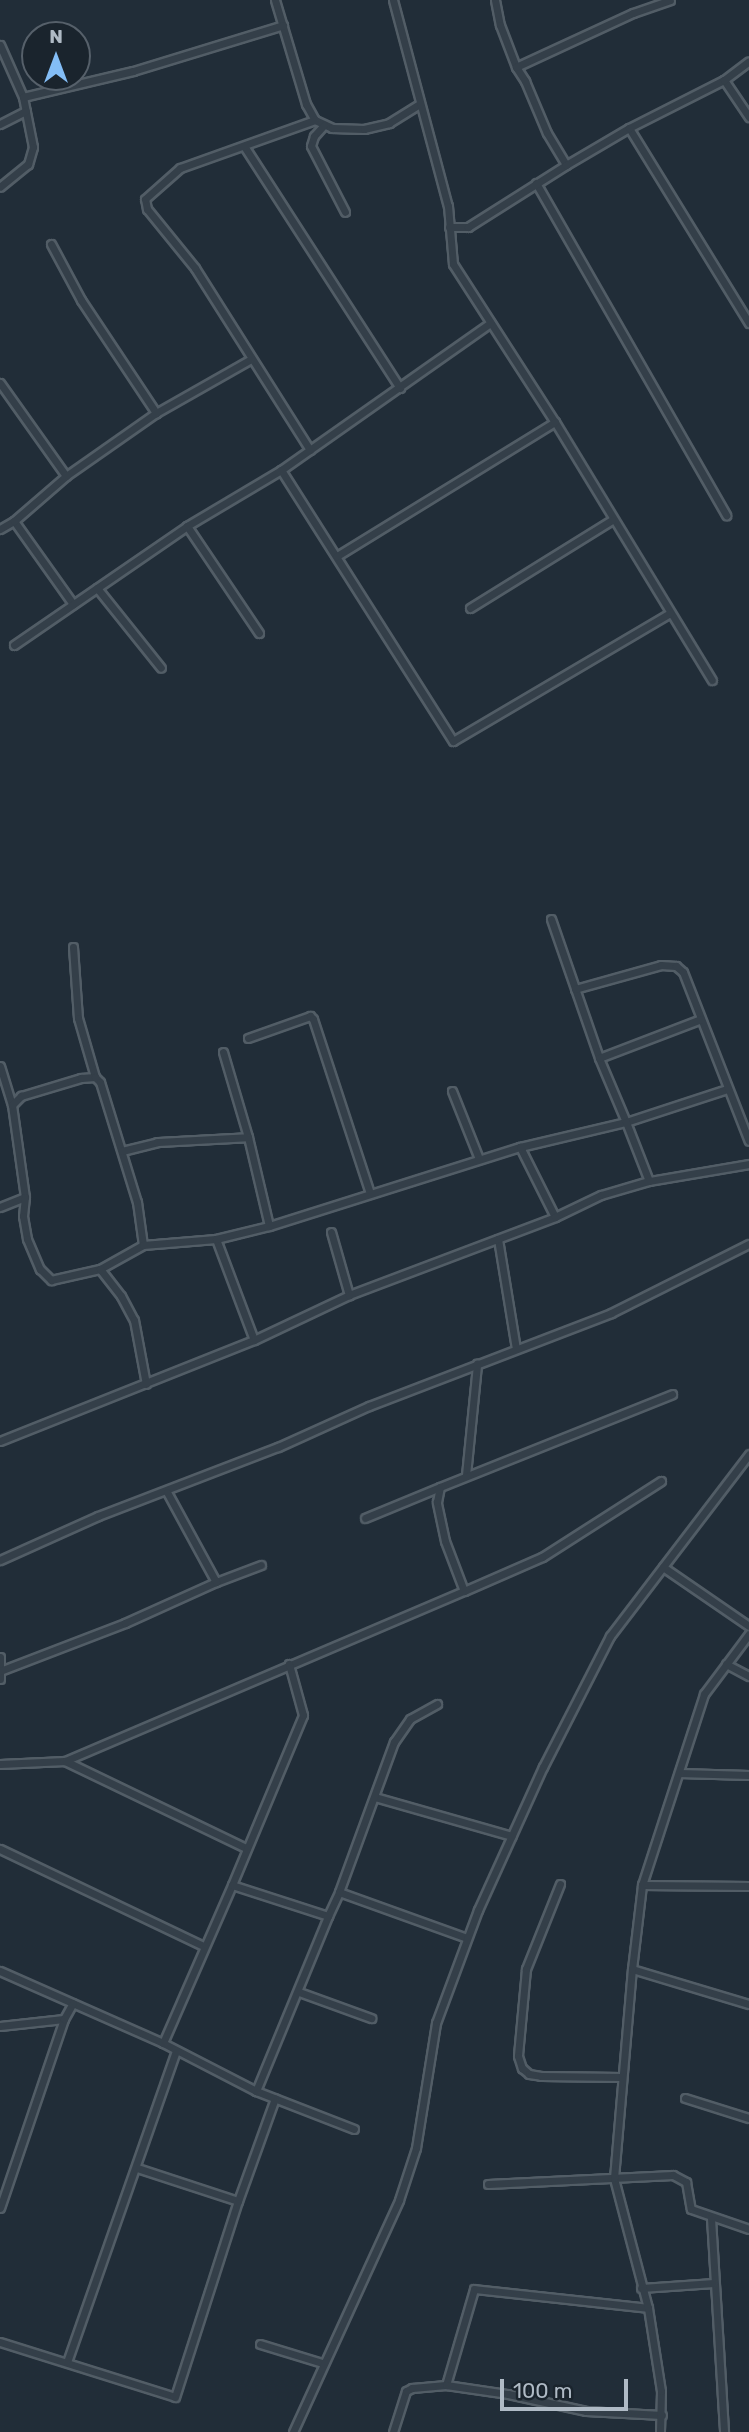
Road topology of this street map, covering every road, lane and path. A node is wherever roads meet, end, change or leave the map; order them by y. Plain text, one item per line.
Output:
1 (275, 0) edge
2 (393, 0) edge
3 (495, 0) edge
4 (670, 0) edge
5 (283, 24) junction
6 (0, 45) edge
7 (749, 61) edge
8 (516, 67) junction
9 (724, 80) junction
10 (23, 97) junction
11 (420, 104) junction
12 (26, 111) junction
13 (749, 117) edge
14 (315, 120) junction
15 (0, 124) edge
16 (324, 125) junction
17 (629, 128) junction
18 (243, 146) junction
19 (566, 165) junction
20 (536, 183) junction
21 (0, 187) edge
22 (345, 212) dead end
23 (449, 227) junction
24 (51, 244) dead end
25 (489, 323) junction
26 (749, 323) edge
27 (251, 359) junction
28 (0, 383) edge
29 (400, 388) junction
30 (156, 413) junction
31 (555, 422) junction
32 (310, 450) junction
33 (281, 470) junction
34 (66, 476) junction
35 (726, 515) dead end
36 (612, 520) junction
37 (14, 521) junction
38 (187, 526) junction
39 (0, 528) edge
40 (337, 556) junction
41 (97, 588) junction
42 (74, 604) junction
43 (470, 608) dead end
44 (670, 613) junction
45 (259, 633) dead end
46 (14, 645) dead end
47 (161, 668) dead end
48 (712, 680) dead end
49 (551, 919) dead end
50 (73, 947) dead end
51 (575, 989) junction
52 (701, 1019) junction
53 (248, 1038) dead end
54 (223, 1052) dead end
55 (599, 1058) junction
56 (0, 1066) edge
57 (95, 1077) junction
58 (727, 1089) junction
59 (452, 1091) dead end
60 (12, 1105) junction
61 (626, 1122) junction
62 (747, 1132) edge
63 (248, 1137) junction
64 (749, 1141) edge
65 (520, 1147) junction
66 (122, 1151) junction
67 (479, 1159) junction
68 (749, 1164) edge
69 (649, 1181) junction
70 (370, 1193) junction
71 (25, 1197) junction
72 (0, 1207) edge
73 (555, 1217) junction
74 (269, 1226) junction
75 (331, 1232) dead end
76 (216, 1239) junction
77 (498, 1240) junction
78 (749, 1244) edge
79 (143, 1245) junction
80 (100, 1269) junction
81 (349, 1295) junction
82 (254, 1340) junction
83 (516, 1349) junction
84 (477, 1364) junction
85 (146, 1384) junction
86 (672, 1395) dead end
87 (0, 1441) edge
88 (749, 1454) edge
89 (466, 1475) junction
90 (661, 1481) dead end
91 (440, 1487) junction
92 (167, 1492) junction
93 (365, 1518) dead end
94 (0, 1560) edge
95 (261, 1565) dead end
96 (663, 1567) junction
97 (216, 1582) junction
98 (464, 1591) junction
99 (749, 1626) edge
100 (749, 1634) edge
101 (0, 1657) edge
102 (289, 1664) junction
103 (726, 1664) junction
104 (0, 1671) edge
105 (749, 1676) edge
106 (0, 1679) edge
107 (437, 1704) dead end
108 (65, 1761) junction
109 (0, 1764) edge
110 (679, 1773) junction
111 (749, 1775) edge
112 (375, 1797) junction
113 (512, 1836) junction
114 (246, 1847) junction
115 (0, 1849) edge
116 (560, 1884) dead end
117 (232, 1885) junction
118 (642, 1885) junction
119 (749, 1886) edge
120 (339, 1892) junction
121 (328, 1916) junction
122 (467, 1938) junction
123 (203, 1946) junction
124 (632, 1969) junction
125 (0, 1971) edge
126 (299, 1992) junction
127 (73, 2003) junction
128 (749, 2004) edge
129 (371, 2018) dead end
130 (64, 2019) junction
131 (0, 2026) edge
132 (163, 2043) junction
133 (176, 2050) junction
134 (621, 2077) junction
135 (256, 2091) junction
136 (275, 2098) junction
137 (685, 2098) dead end
138 (749, 2118) edge
139 (354, 2129) dead end
140 (137, 2168) junction
141 (614, 2178) junction
142 (488, 2184) dead end
143 (237, 2201) junction
144 (0, 2208) edge
145 (712, 2218) junction
146 (749, 2229) edge
147 (715, 2283) junction
148 (641, 2288) junction
149 (648, 2308) junction
150 (0, 2342) edge
151 (260, 2344) dead end
152 (67, 2362) junction
153 (322, 2363) junction
154 (446, 2385) junction
155 (662, 2415) junction
156 (293, 2432) edge
157 (393, 2432) edge
158 (660, 2432) edge
159 (724, 2432) edge

1 - 5 street
2 - 11 street
3 - 8 street
4 - 8 street
5 - 10 street
5 - 14 street
6 - 10 street
7 - 9 street
8 - 19 street
9 - 13 street
9 - 17 street
10 - 12 street
11 - 16 street
11 - 23 street
12 - 15 street
12 - 21 street
14 - 16 street
14 - 18 street
16 - 22 street
17 - 19 street
17 - 26 street
18 - 27 street
18 - 29 street
19 - 20 street
20 - 23 street
20 - 35 street
23 - 25 street
24 - 30 street
25 - 29 street
25 - 31 street
27 - 30 street
27 - 32 street
28 - 34 street
29 - 32 street
30 - 34 street
31 - 36 street
31 - 40 street
32 - 33 street
33 - 38 street
33 - 40 street
34 - 37 street
36 - 43 street
36 - 44 street
37 - 39 street
37 - 42 street
38 - 41 street
38 - 45 street
40 - 44 street
41 - 42 street
41 - 47 street
42 - 46 street
44 - 48 street
49 - 51 street
50 - 57 street
51 - 52 street
51 - 55 street
52 - 55 street
52 - 58 street
53 - 70 street
54 - 63 street
55 - 61 street
56 - 60 street
57 - 60 street
57 - 66 street
58 - 61 street
58 - 62 street
59 - 67 street
60 - 71 street
61 - 65 street
61 - 69 street
62 - 64 street
63 - 66 street
63 - 74 street
65 - 67 street
65 - 73 street
66 - 79 street
67 - 70 street
68 - 69 street
69 - 73 street
70 - 74 street
71 - 72 street
71 - 80 street
73 - 77 street
74 - 76 street
75 - 81 street
76 - 79 street
76 - 82 street
77 - 81 street
77 - 83 street
78 - 83 street
79 - 80 street
80 - 85 street
81 - 82 street
82 - 85 street
83 - 84 street
84 - 89 street
84 - 92 street
85 - 87 street
86 - 89 street
88 - 96 street
89 - 91 street
90 - 98 street
91 - 93 street
91 - 98 street
92 - 94 street
92 - 97 street
95 - 97 street
96 - 99 street
96 - 113 street
97 - 104 street
98 - 102 street
100 - 103 street
101 - 104 street
102 - 108 street
102 - 114 street
103 - 105 street
103 - 110 street
104 - 106 street
107 - 112 street
108 - 109 street
108 - 114 street
110 - 111 street
110 - 118 street
112 - 113 street
112 - 120 street
113 - 122 street
114 - 117 street
115 - 123 street
116 - 134 street
117 - 121 street
117 - 123 street
118 - 119 street
118 - 124 street
120 - 121 street
120 - 122 street
121 - 126 street
122 - 153 street
123 - 132 street
124 - 128 street
124 - 134 street
125 - 127 street
126 - 129 street
126 - 135 street
127 - 130 street
127 - 132 street
130 - 131 street
130 - 144 street
132 - 133 street
133 - 135 street
133 - 140 street
134 - 141 street
135 - 136 street
136 - 139 street
136 - 143 street
137 - 138 street
140 - 143 street
140 - 152 street
141 - 142 street
141 - 145 street
141 - 148 street
143 - 152 street
145 - 146 street
145 - 147 street
147 - 148 street
147 - 159 street
148 - 149 street
149 - 154 street
149 - 155 street
150 - 152 street
151 - 153 street
153 - 156 street
154 - 155 street
154 - 157 street
155 - 158 street

